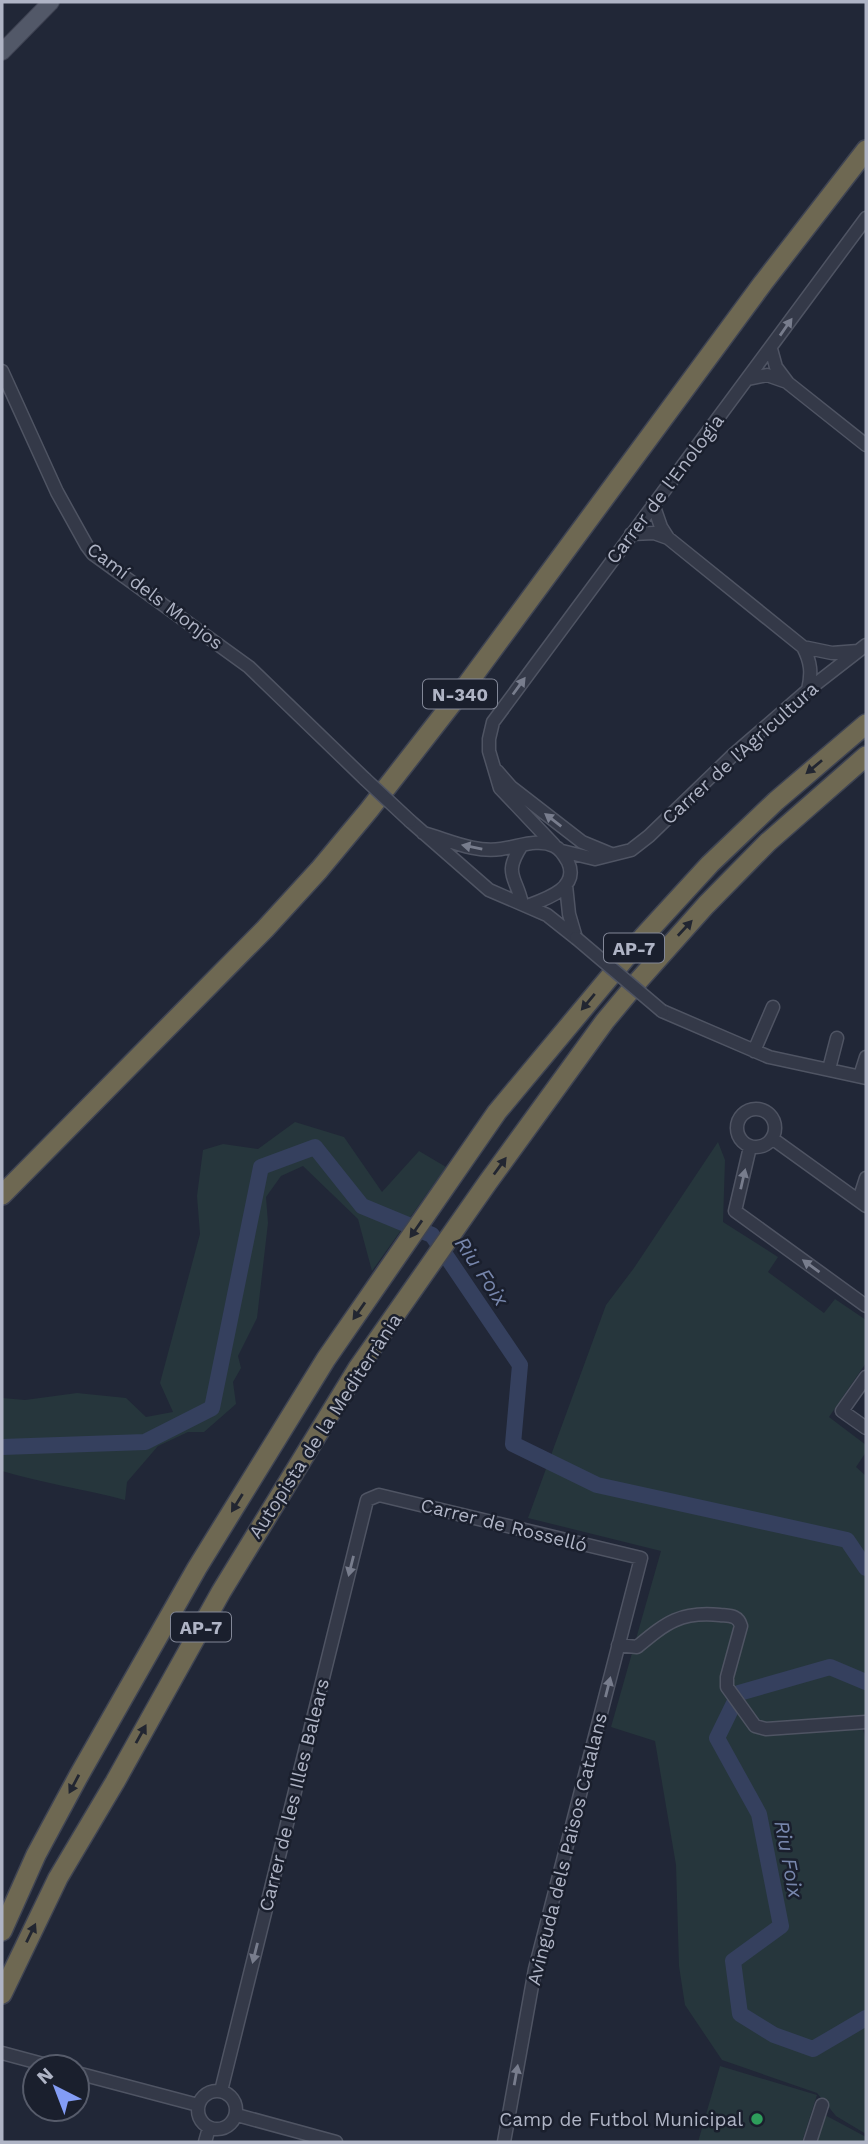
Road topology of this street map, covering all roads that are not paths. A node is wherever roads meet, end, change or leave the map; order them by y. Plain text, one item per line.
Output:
1 (51, 2) edge
2 (2, 52) edge
3 (866, 150) edge
4 (866, 218) edge
5 (771, 349) junction
6 (2, 371) edge
7 (748, 379) junction
8 (788, 383) junction
9 (866, 445) edge
10 (653, 504) junction
11 (631, 534) junction
12 (668, 538) junction
13 (803, 647) junction
14 (862, 648) edge
15 (808, 690) junction
16 (866, 724) edge
17 (866, 756) edge
18 (495, 769) junction
19 (423, 833) junction
20 (522, 845) junction
21 (558, 848) junction
22 (611, 854) junction
23 (566, 885) junction
24 (524, 905) junction
25 (576, 938) junction
26 (773, 1007) dead end
27 (837, 1038) dead end
28 (754, 1051) junction
29 (866, 1057) edge
30 (829, 1069) junction
31 (863, 1077) edge
32 (773, 1139) junction
33 (750, 1147) junction
34 (866, 1178) edge
35 (2, 1195) edge
36 (863, 1203) edge
37 (866, 1306) edge
38 (866, 1377) edge
39 (866, 1428) edge
40 (367, 1500) joint
41 (641, 1558) joint
42 (618, 1646) junction
43 (866, 1722) edge
44 (2, 1931) edge
45 (2, 1994) edge
46 (91, 2077) edge
47 (221, 2091) junction
48 (198, 2105) junction
49 (822, 2105) dead end
50 (237, 2115) junction
51 (209, 2128) junction
52 (205, 2142) edge
53 (336, 2142) edge
54 (503, 2142) edge
55 (810, 2142) edge

1 - 2 main road
3 - 35 highway, N-340
5 -> 4 street, Carrer de l'Enologia
5 - 7 street, Carrer de l'Enologia
5 - 8 street
6 - 19 street, Camí dels Monjos, bridge
7 - 8 street
7 - 10 street, Carrer de l'Enologia
8 - 9 street
10 - 11 street, Carrer de l'Enologia
10 - 12 street
11 - 12 street
18 -> 11 street, Carrer de l'Enologia
12 - 13 street
13 - 14 street
13 - 15 street
14 - 15 street, Carrer de l'Agricultura
15 - 22 street, Carrer de l'Agricultura
16 -> 44 highway, Autopista de la Mediterrània / AP-7
45 -> 17 highway, Autopista de la Mediterrània / AP-7
18 - 21 street, Carrer de l'Enologia
22 -> 18 street
20 -> 19 street
19 - 24 street, Camí dels Monjos
20 - 21 street
20 - 24 street
21 - 22 street
21 - 23 street
23 - 24 street
23 - 25 street
24 - 25 street, Camí dels Monjos
25 - 28 street, Camí dels Monjos, bridge
26 - 28 street
27 - 30 street
28 - 30 street, Camí dels Monjos
29 - 31 street
30 - 31 street, Camí dels Monjos
32 - 33 street
32 - 33 street
32 - 36 street
37 -> 33 street
34 - 36 street
38 - 39 street
40 - 41 street, Carrer de Rosselló
40 -> 47 street, Carrer de les Illes Balears
41 - 42 street, Avinguda dels Països Catalans
42 - 43 street
54 -> 42 street, Avinguda dels Països Catalans
46 - 48 street
47 - 48 street
47 - 50 street
48 - 51 street
49 - 55 street
50 - 51 street
50 - 53 street
51 - 52 street

